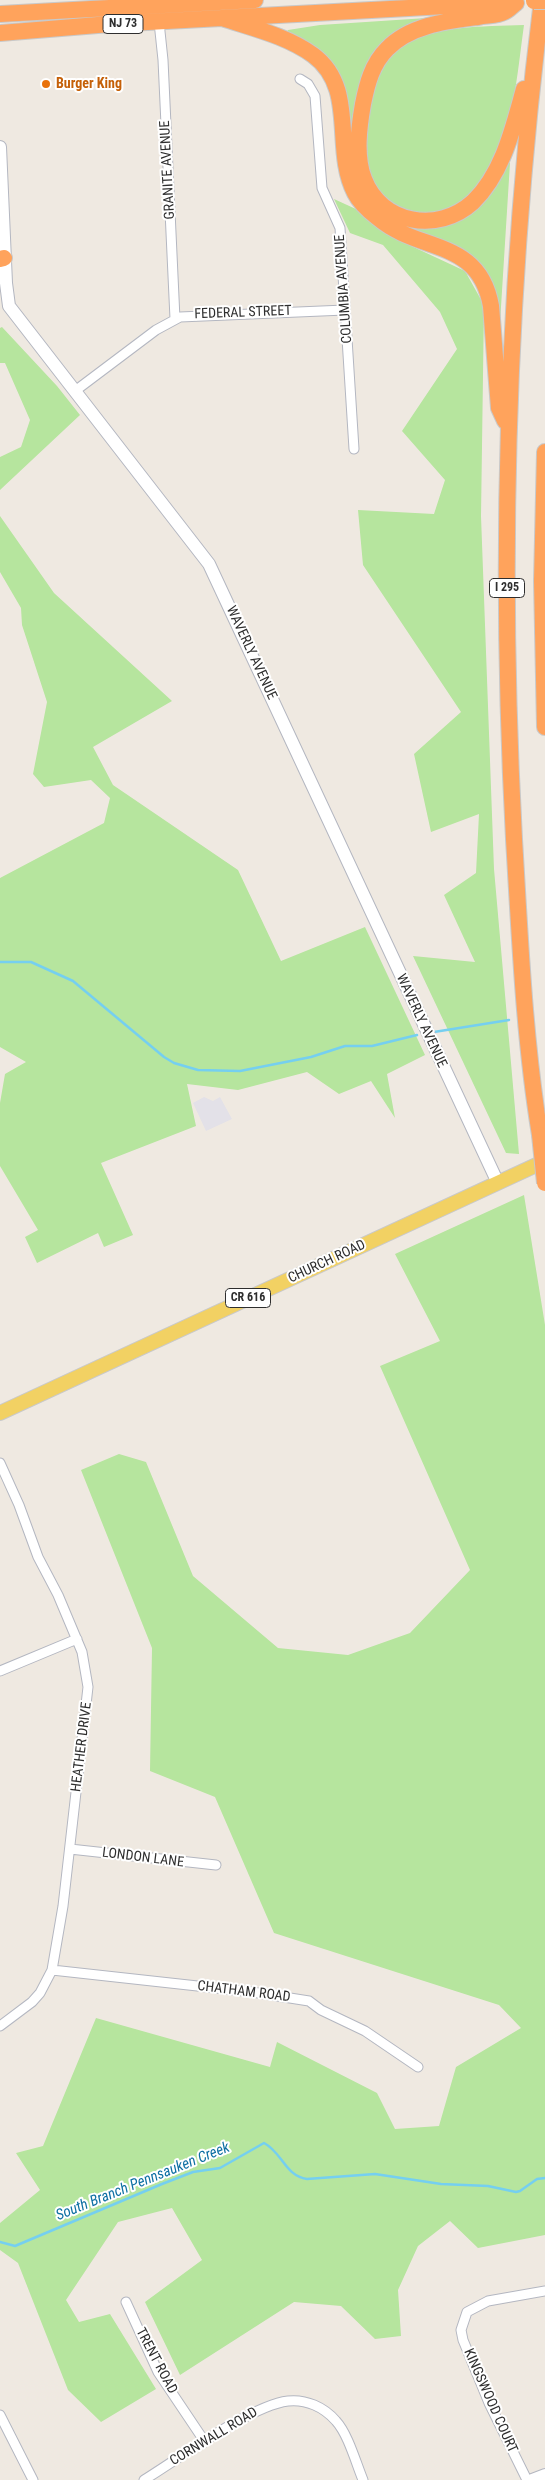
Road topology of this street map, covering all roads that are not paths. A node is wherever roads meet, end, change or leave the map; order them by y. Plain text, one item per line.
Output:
1 (255, 0) edge
2 (540, 1) edge
3 (516, 3) junction
4 (0, 14) edge
5 (222, 18) junction
6 (159, 22) junction
7 (0, 33) edge
8 (536, 41) junction
9 (300, 79) dead end
10 (0, 147) edge
11 (2, 258) edge
12 (4, 309) edge
13 (345, 310) junction
14 (175, 319) junction
15 (75, 391) junction
16 (509, 427) junction
17 (354, 449) dead end
18 (545, 452) edge
19 (544, 506) edge
20 (545, 727) edge
21 (545, 1161) edge
22 (498, 1183) junction
23 (545, 1183) edge
24 (0, 1412) edge
25 (0, 1463) edge
26 (77, 1639) junction
27 (0, 1671) edge
28 (70, 1849) junction
29 (216, 1865) dead end
30 (52, 1970) junction
31 (0, 2026) edge
32 (418, 2067) dead end
33 (545, 2291) edge
34 (126, 2302) dead end
35 (0, 2415) edge
36 (206, 2442) junction
37 (545, 2475) edge
38 (34, 2480) edge
39 (144, 2480) edge
40 (363, 2480) edge
41 (527, 2480) edge
42 (532, 2480) edge

1 - 4 highway, NJ 73
2 - 3 highway, NJ 73
2 - 8 highway, I 295
3 - 5 highway, NJ 73
3 - 8 highway
5 - 6 highway, NJ 73
5 - 16 highway
6 - 7 highway, NJ 73
6 - 14 street, GRANITE AVENUE
8 - 16 highway, I 295
9 - 13 street, COLUMBIA AVENUE
10 - 11 street, WAVERLY AVENUE
11 - 12 street, WAVERLY AVENUE
12 - 15 street, WAVERLY AVENUE
13 - 14 street, FEDERAL STREET
13 - 17 street, COLUMBIA AVENUE
14 - 15 street, FEDERAL STREET
15 - 22 street, WAVERLY AVENUE
16 - 23 highway, I 295, bridge
18 - 19 highway, I 295
19 - 20 highway, I 295
21 - 22 main road, CHURCH ROAD / CR 616
22 - 24 main road, CHURCH ROAD / CR 616
25 - 26 street, HEATHER DRIVE
26 - 27 street
26 - 28 street, HEATHER DRIVE
28 - 29 street, LONDON LANE
28 - 30 street, HEATHER DRIVE
30 - 31 street, HEATHER DRIVE
30 - 32 street, CHATHAM ROAD
33 - 41 street, KINGSWOOD COURT
34 - 36 street, TRENT ROAD
35 - 38 street
36 - 39 street, CORNWALL ROAD
36 - 40 street, CORNWALL ROAD
37 - 42 street

